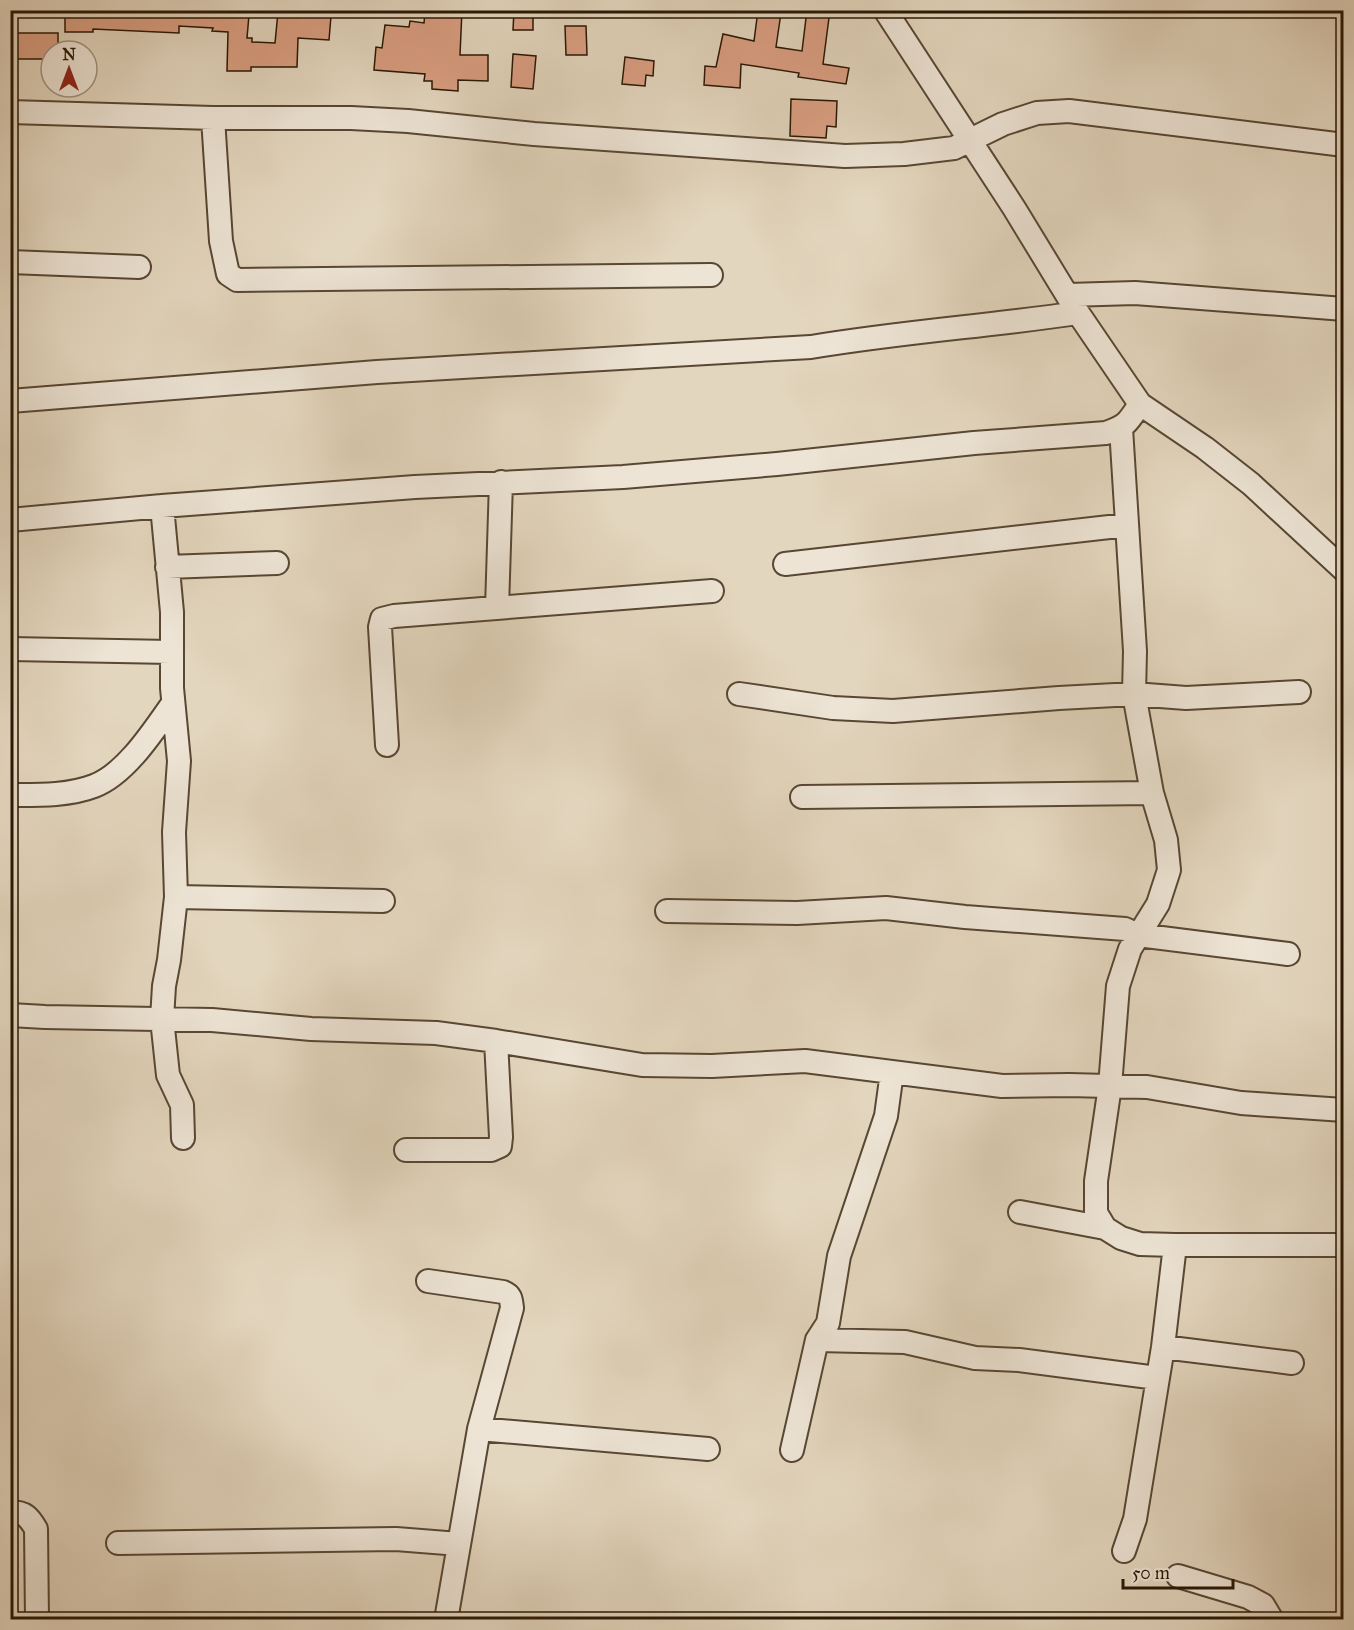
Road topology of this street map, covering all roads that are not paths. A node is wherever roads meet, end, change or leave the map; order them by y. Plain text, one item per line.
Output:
1 (885, 10) edge
2 (10, 111) edge
3 (213, 118) junction
4 (970, 141) junction
5 (1344, 145) edge
6 (10, 262) edge
7 (139, 267) dead end
8 (711, 275) dead end
9 (1073, 304) junction
10 (1344, 309) edge
11 (10, 401) edge
12 (1140, 404) junction
13 (1120, 428) junction
14 (501, 482) junction
15 (162, 506) junction
16 (10, 520) edge
17 (1127, 525) junction
18 (278, 563) dead end
19 (785, 564) dead end
20 (167, 567) junction
21 (1344, 570) edge
22 (712, 591) dead end
23 (497, 608) junction
24 (10, 649) edge
25 (171, 652) junction
26 (1299, 692) dead end
27 (739, 694) dead end
28 (1134, 694) junction
29 (173, 703) junction
30 (387, 745) dead end
31 (1152, 793) junction
32 (10, 795) edge
33 (802, 797) dead end
34 (176, 897) junction
35 (384, 901) dead end
36 (667, 911) dead end
37 (1138, 935) junction
38 (1288, 954) dead end
39 (10, 1015) edge
40 (162, 1019) junction
41 (496, 1041) junction
42 (892, 1072) junction
43 (1110, 1086) junction
44 (1344, 1110) edge
45 (183, 1138) dead end
46 (406, 1150) dead end
47 (1020, 1212) dead end
48 (1105, 1228) junction
49 (1175, 1245) junction
50 (1344, 1245) edge
51 (428, 1281) dead end
52 (817, 1340) junction
53 (1163, 1347) junction
54 (1292, 1363) dead end
55 (1157, 1378) junction
56 (479, 1429) junction
57 (708, 1449) dead end
58 (792, 1450) dead end
59 (10, 1512) edge
60 (118, 1543) dead end
61 (459, 1544) junction
62 (1124, 1551) dead end
63 (1178, 1576) dead end
64 (37, 1620) edge
65 (446, 1620) edge
66 (1272, 1620) edge

1 - 4 street
2 - 3 street
3 - 4 street
3 - 8 street
4 - 5 street
4 - 9 street
6 - 7 street
9 - 10 street
9 - 11 street
9 - 12 street
12 - 13 street
12 - 21 street
13 - 14 street
13 - 17 street
14 - 15 street
14 - 23 street
15 - 16 street
15 - 20 street
17 - 19 street
17 - 28 street
18 - 20 street
20 - 25 street
22 - 23 street
23 - 30 street
24 - 25 street
25 - 29 street
26 - 28 street
27 - 28 street
28 - 31 street
29 - 32 street
29 - 34 street
31 - 33 street
31 - 37 street
34 - 35 street
34 - 40 street
36 - 37 street
37 - 38 street
37 - 43 street
39 - 40 street
40 - 41 street
40 - 45 street
41 - 42 street
41 - 46 street
42 - 43 street
42 - 52 street
43 - 44 street
43 - 48 street
47 - 48 street
48 - 49 street
49 - 50 street
49 - 53 street
51 - 56 street
52 - 55 street
52 - 58 street
53 - 54 street
53 - 55 street
55 - 62 street
56 - 57 street
56 - 61 street
59 - 64 street
60 - 61 street
61 - 65 street
63 - 66 street

